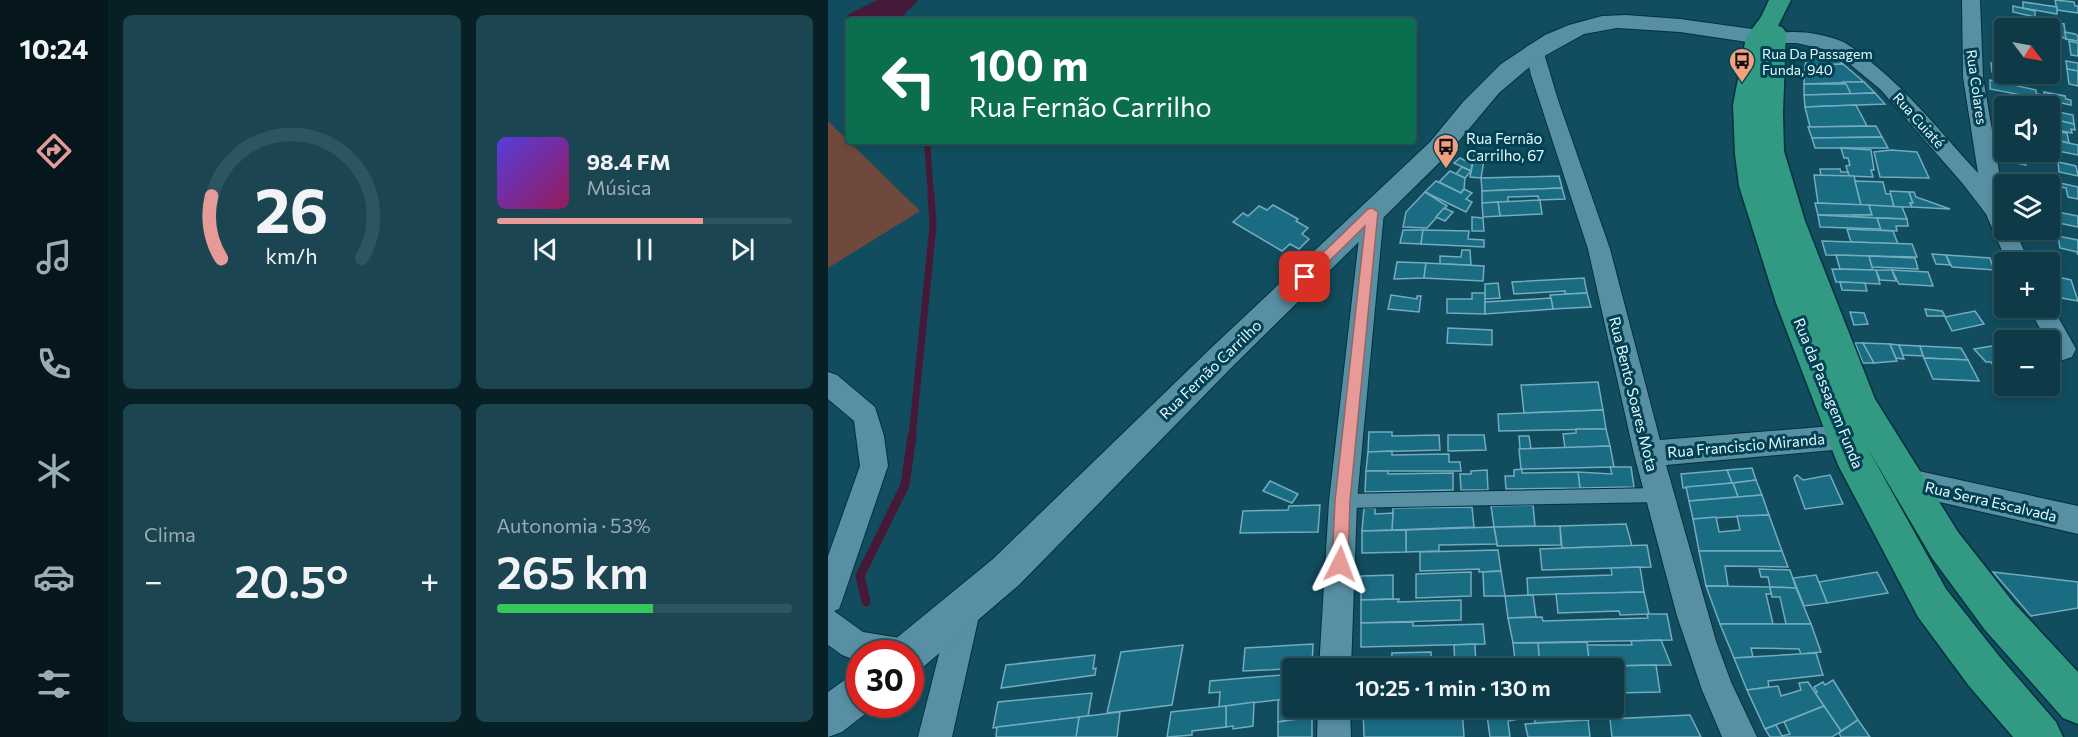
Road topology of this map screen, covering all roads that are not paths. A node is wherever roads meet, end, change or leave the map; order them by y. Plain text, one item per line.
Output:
1 (1971, 0) edge
2 (1771, 24) edge
3 (1534, 50) junction
4 (1994, 203) edge
5 (1994, 209) edge
6 (1372, 212) junction
7 (2046, 318) edge
8 (2063, 349) dead end
9 (828, 384) edge
10 (1844, 437) junction
11 (1648, 454) junction
12 (1905, 481) junction
13 (1660, 495) junction
14 (1343, 501) junction
15 (2078, 520) edge
16 (828, 598) edge
17 (966, 607) junction
18 (828, 624) edge
19 (846, 641) edge
20 (924, 641) edge
21 (1336, 658) edge
22 (2078, 703) edge
23 (846, 704) edge
24 (828, 718) edge
25 (1334, 718) edge
26 (935, 737) edge
27 (1334, 737) edge
28 (1740, 737) edge
29 (2041, 737) edge

1 - 4 street, Rua Colares
2 - 3 street, Rua Fernão Carrilho
2 - 5 street, Rua Cuiaté
2 - 10 main road, Rua da Passagem Funda
2 - 12 main road, Rua da Passagem Funda
3 - 6 street, Rua Fernão Carrilho
3 - 11 street, Rua Bento Soares Mota
6 - 14 street
6 - 17 street, Rua Fernão Carrilho
7 - 8 street
9 - 16 street
10 - 11 street, Rua Franciscio Miranda
10 - 29 main road, Rua da Passagem Funda
11 - 13 street, Rua Bento Soares Mota
12 - 15 street, Rua Serra Escalvada
12 - 22 main road, Rua da Passagem Funda
13 - 14 lane
13 - 28 street, Rua Bento Soares Mota
14 - 21 street
17 - 20 street, Rua Fernão Carrilho
17 - 26 street
18 - 19 street
23 - 24 street
25 - 27 street

